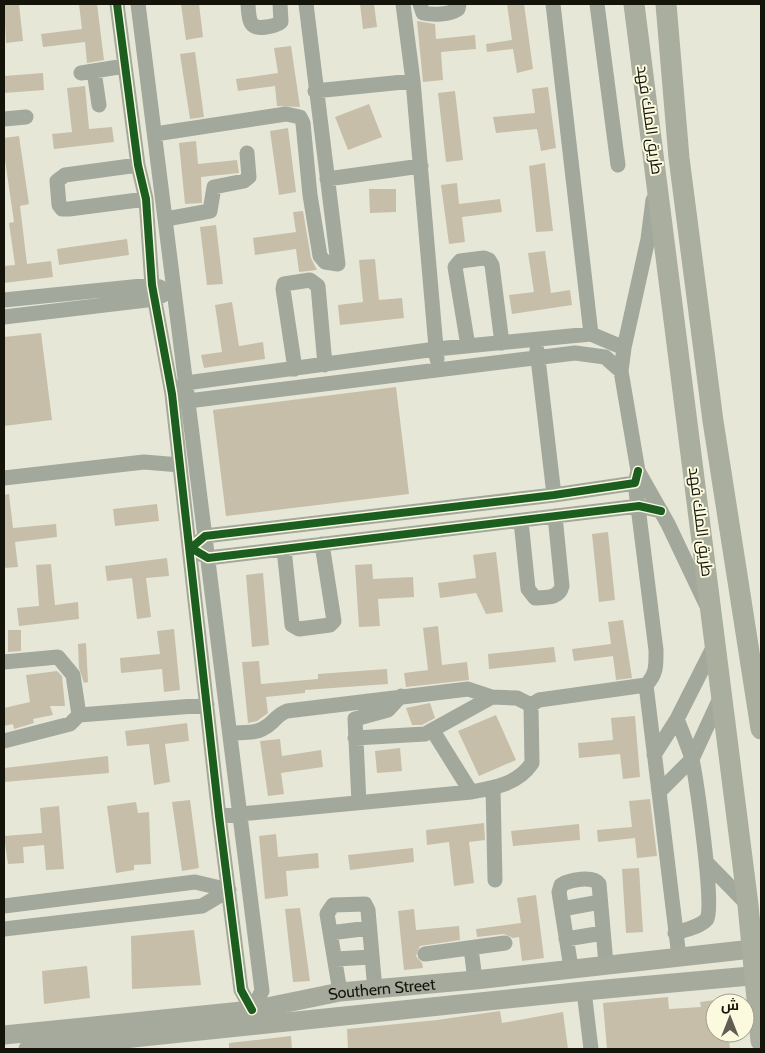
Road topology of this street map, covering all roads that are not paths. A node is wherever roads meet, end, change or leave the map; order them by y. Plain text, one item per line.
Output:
1 (117, 4) edge
2 (138, 4) edge
3 (248, 4) edge
4 (280, 4) edge
5 (306, 4) edge
6 (403, 4) edge
7 (420, 4) edge
8 (459, 4) edge
9 (554, 4) edge
10 (597, 4) edge
11 (634, 4) edge
12 (666, 4) edge
13 (125, 66) junction
14 (413, 81) junction
15 (315, 91) junction
16 (99, 105) dead end
17 (26, 117) dead end
18 (4, 119) edge
19 (155, 134) junction
20 (247, 153) dead end
21 (138, 165) junction
22 (618, 165) dead end
23 (421, 166) junction
24 (656, 169) junction
25 (326, 179) junction
26 (146, 199) junction
27 (166, 219) junction
28 (174, 290) junction
29 (153, 292) junction
30 (4, 300) edge
31 (4, 317) edge
32 (591, 334) junction
33 (536, 341) junction
34 (502, 343) junction
35 (468, 346) junction
36 (624, 348) junction
37 (436, 349) junction
38 (538, 358) junction
39 (325, 365) junction
40 (295, 369) junction
41 (439, 370) junction
42 (621, 371) junction
43 (186, 383) junction
44 (172, 394) junction
45 (188, 401) junction
46 (180, 465) junction
47 (637, 477) junction
48 (4, 478) edge
49 (554, 495) junction
50 (639, 506) junction
51 (661, 511) junction
52 (555, 516) junction
53 (521, 521) junction
54 (205, 536) junction
55 (322, 544) junction
56 (191, 548) junction
57 (284, 549) junction
58 (208, 558) junction
59 (713, 620) junction
60 (716, 643) junction
61 (4, 662) edge
62 (646, 685) junction
63 (722, 694) junction
64 (401, 696) junction
65 (492, 697) junction
66 (207, 705) junction
67 (531, 705) junction
68 (79, 715) junction
69 (678, 719) junction
70 (761, 729) edge
71 (433, 731) junction
72 (231, 733) junction
73 (355, 738) junction
74 (4, 741) edge
75 (654, 754) junction
76 (692, 759) junction
77 (493, 788) junction
78 (470, 792) junction
79 (659, 792) junction
80 (359, 803) junction
81 (240, 814) junction
82 (219, 816) junction
83 (706, 862) junction
84 (495, 880) dead end
85 (229, 890) junction
86 (600, 902) junction
87 (748, 905) junction
88 (4, 906) edge
89 (562, 909) junction
90 (369, 928) junction
91 (4, 929) edge
92 (330, 933) junction
93 (603, 933) junction
94 (675, 933) junction
95 (566, 939) junction
96 (505, 943) dead end
97 (471, 948) junction
98 (757, 948) edge
99 (425, 954) dead end
100 (372, 957) junction
101 (679, 957) junction
102 (335, 959) junction
103 (606, 964) junction
104 (571, 968) junction
105 (758, 975) edge
106 (475, 980) junction
107 (375, 990) junction
108 (584, 991) junction
109 (340, 992) junction
110 (252, 1010) junction
111 (4, 1035) edge
112 (761, 1041) edge
113 (137, 1044) edge
114 (28, 1049) edge
115 (590, 1049) edge

1 - 13 street
2 - 19 street
3 - 4 street
5 - 15 street
6 - 14 street
7 - 8 street
9 - 32 street
10 - 22 street
11 - 24 highway, طريق الملك فهد
12 - 70 highway, طريق الملك فهد
13 - 16 street
13 - 21 street
14 - 15 street
14 - 23 street
15 - 25 street
17 - 18 street
19 - 25 street
19 - 27 street
20 - 27 street
21 - 26 street
21 - 26 street
23 - 25 street
23 - 37 street
24 - 36 street
24 - 59 highway, طريق الملك فهد
26 - 29 street
27 - 28 street
28 - 29 street
28 - 43 street
29 - 30 street
29 - 31 street
29 - 44 street
32 - 33 street
32 - 36 street
33 - 34 street
33 - 38 street
34 - 35 street
34 - 35 street
35 - 37 street
36 - 42 street
37 - 39 street
37 - 41 street
38 - 41 street
38 - 42 street
38 - 49 street
39 - 40 street
39 - 40 street
40 - 43 street
41 - 45 street
42 - 47 street
43 - 44 street
43 - 45 street
44 - 45 street
44 - 46 street
45 - 54 street
46 - 48 street
46 - 56 street
47 - 49 street
47 - 50 street
47 - 51 street
49 - 54 street
50 - 51 street
50 - 52 street
50 - 62 street
51 - 59 street
52 - 53 street
52 - 53 street
53 - 55 street
54 - 56 street
54 - 58 street
55 - 57 street
55 - 57 street
56 - 58 street
56 - 66 street
57 - 58 street
58 - 72 street
59 - 60 highway, طريق الملك فهد
60 - 63 highway, طريق الملك فهد
60 - 69 street
61 - 68 street
62 - 67 street
62 - 75 street
63 - 76 street
63 - 87 highway, طريق الملك فهد
64 - 65 street
64 - 72 street
64 - 73 street
65 - 67 street
65 - 71 street
66 - 68 street
66 - 82 street
67 - 77 street
68 - 74 street
69 - 75 street
69 - 76 street
71 - 73 street
71 - 78 street
72 - 81 street
73 - 80 street
75 - 79 street
76 - 79 street
76 - 83 street
77 - 78 street
77 - 84 street
78 - 80 street
79 - 94 street
80 - 81 street
81 - 82 street
81 - 110 street
82 - 85 street
83 - 87 street
83 - 94 street
85 - 88 street
85 - 91 street
85 - 110 street
86 - 89 street
86 - 89 street
86 - 93 street
87 - 98 highway, طريق الملك فهد
89 - 95 street
90 - 92 street
90 - 92 street
90 - 100 street
92 - 102 street
93 - 95 street
93 - 103 street
94 - 101 street
95 - 104 street
96 - 97 street
97 - 99 street
97 - 106 street
98 - 101 main road, Southern Street
98 - 105 highway, طريق الملك فهد
100 - 102 street
100 - 107 street
101 - 103 main road, Southern Street
102 - 109 street
103 - 104 main road, Southern Street
104 - 106 main road, Southern Street
105 - 108 main road, Southern Street
105 - 112 highway, طريق الملك فهد
106 - 107 main road, Southern Street
107 - 109 main road, Southern Street
108 - 113 main road, Southern Street
108 - 115 street
109 - 110 main road, Southern Street
110 - 111 main road, Southern Street
113 - 114 main road, Southern Street

